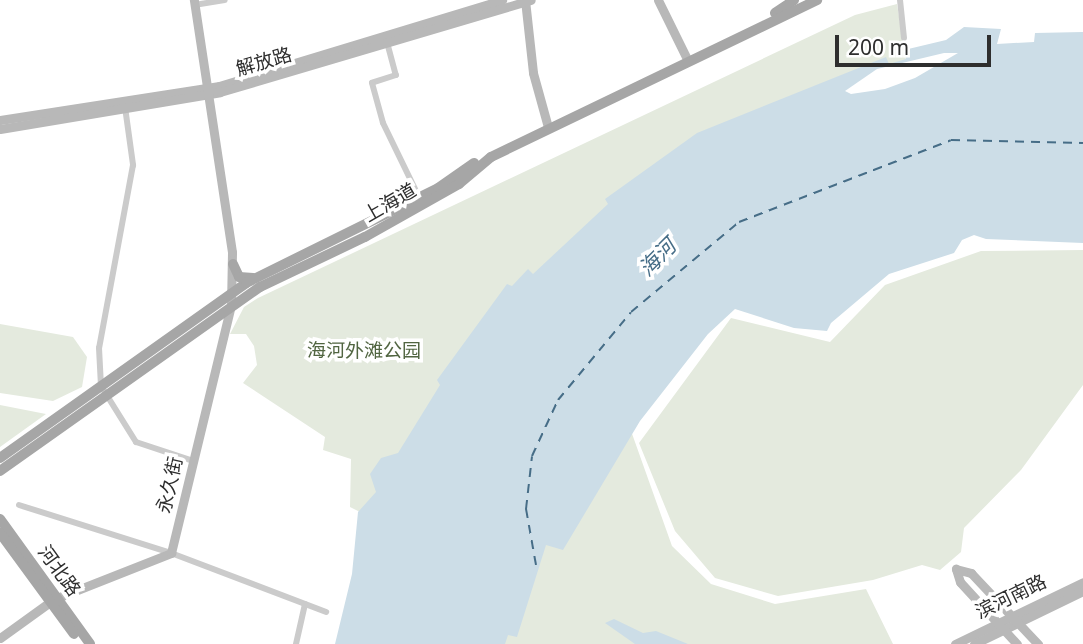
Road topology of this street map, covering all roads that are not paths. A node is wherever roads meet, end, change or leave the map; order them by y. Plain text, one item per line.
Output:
1 (225, 0) edge
2 (502, 0) edge
3 (658, 0) edge
4 (794, 0) edge
5 (817, 0) edge
6 (900, 0) edge
7 (527, 1) edge
8 (194, 3) edge
9 (904, 38) dead end
10 (388, 46) junction
11 (688, 61) junction
12 (205, 93) junction
13 (125, 105) junction
14 (0, 120) edge
15 (548, 127) junction
16 (3, 129) edge
17 (419, 197) junction
18 (233, 264) junction
19 (257, 277) junction
20 (232, 292) junction
21 (231, 306) junction
22 (102, 392) junction
23 (29, 444) junction
24 (0, 456) edge
25 (193, 461) junction
26 (0, 473) edge
27 (19, 505) dead end
28 (0, 512) edge
29 (2, 526) edge
30 (171, 554) junction
31 (1083, 582) edge
32 (1083, 591) edge
33 (52, 600) junction
34 (305, 604) junction
35 (326, 612) dead end
36 (1015, 619) junction
37 (1001, 626) junction
38 (0, 636) edge
39 (82, 644) edge
40 (90, 644) edge
41 (296, 644) edge
42 (955, 644) edge
43 (974, 644) edge
44 (1017, 644) edge
45 (1038, 644) edge

1 - 8 street
2 - 12 street, 解放路
3 - 11 street
4 - 11 main road, 上海道
5 - 21 main road, 上海道
6 - 9 street
7 - 10 street, 解放路
7 - 15 street
8 - 12 street
10 - 12 street, 解放路
10 - 17 street
11 - 15 main road, 上海道
12 - 13 street, 解放路
12 - 13 street, 解放路
12 - 18 street, 永久街
13 - 14 street, 解放路
13 - 16 street, 解放路
13 - 22 street
15 - 17 main road, 上海道
17 - 19 main road, 上海道
18 - 19 main road
18 - 20 street, 永久街
19 - 20 main road, 上海道
20 - 21 street, 永久街
20 - 22 main road, 上海道
21 - 22 main road, 上海道
21 - 25 street, 永久街
22 - 23 main road, 上海道
22 - 25 street
23 - 24 main road
23 - 26 main road
25 - 30 street, 永久街
27 - 30 street
28 - 29 main road, 河北路
29 - 33 main road, 河北路
30 - 33 street
30 - 34 street
31 - 36 street, 滨河南路
32 - 36 street, 滨河南路
33 - 38 street
33 - 39 main road, 河北路
33 - 40 main road, 河北路
34 - 35 street
34 - 41 street
36 - 37 street, 滨河南路
36 - 37 street
36 - 45 street
37 - 42 street, 滨河南路
37 - 43 street, 滨河南路
37 - 44 street

